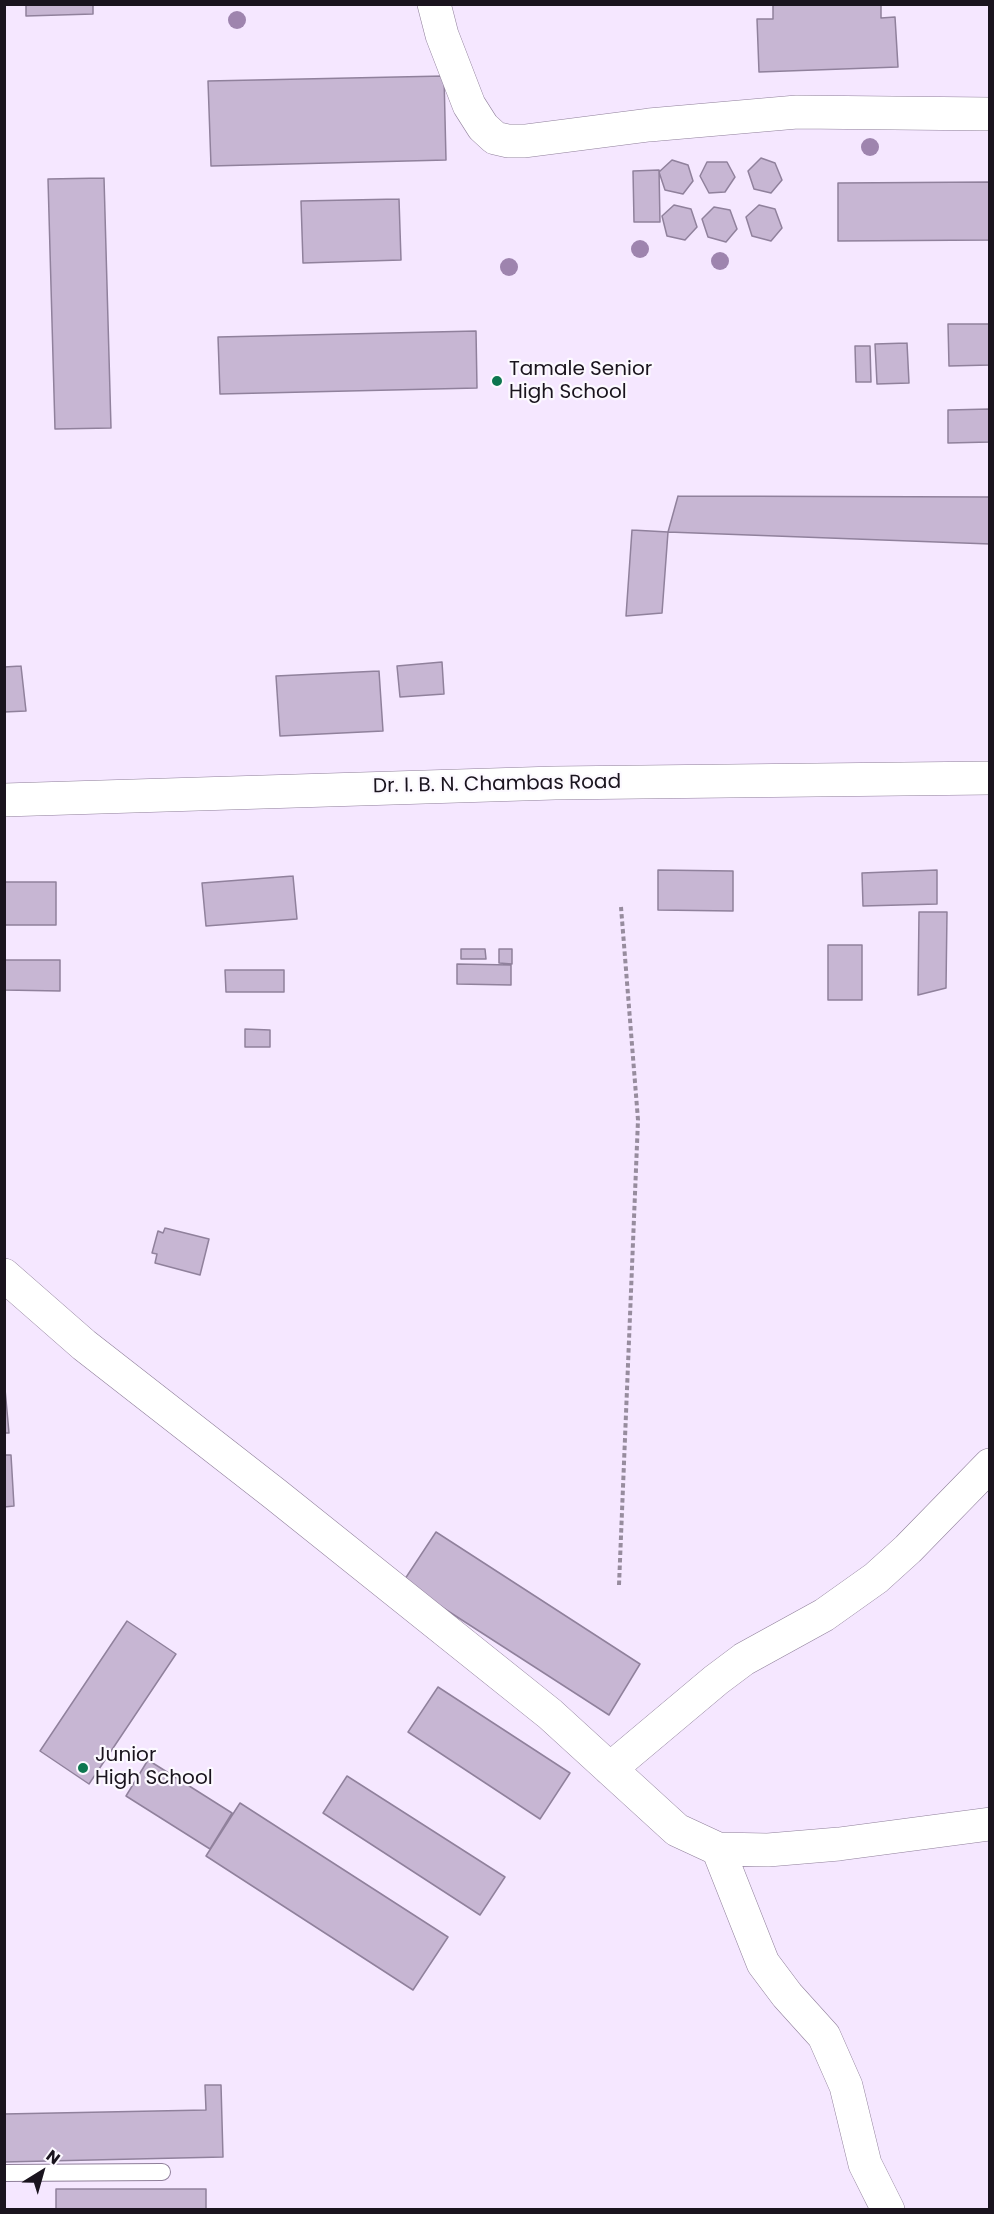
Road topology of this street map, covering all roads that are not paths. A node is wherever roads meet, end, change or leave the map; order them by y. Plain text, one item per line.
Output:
1 (435, 4) edge
2 (990, 114) edge
3 (990, 777) edge
4 (4, 800) edge
5 (4, 1275) edge
6 (990, 1465) edge
7 (610, 1769) junction
8 (990, 1824) edge
9 (718, 1849) junction
10 (162, 2172) dead end
11 (4, 2173) edge
12 (888, 2210) edge

1 - 2 street
3 - 4 street, Dr. I. B. N. Chambas Road
5 - 7 street
6 - 7 street
7 - 9 street
8 - 9 street
9 - 12 street
10 - 11 lane

